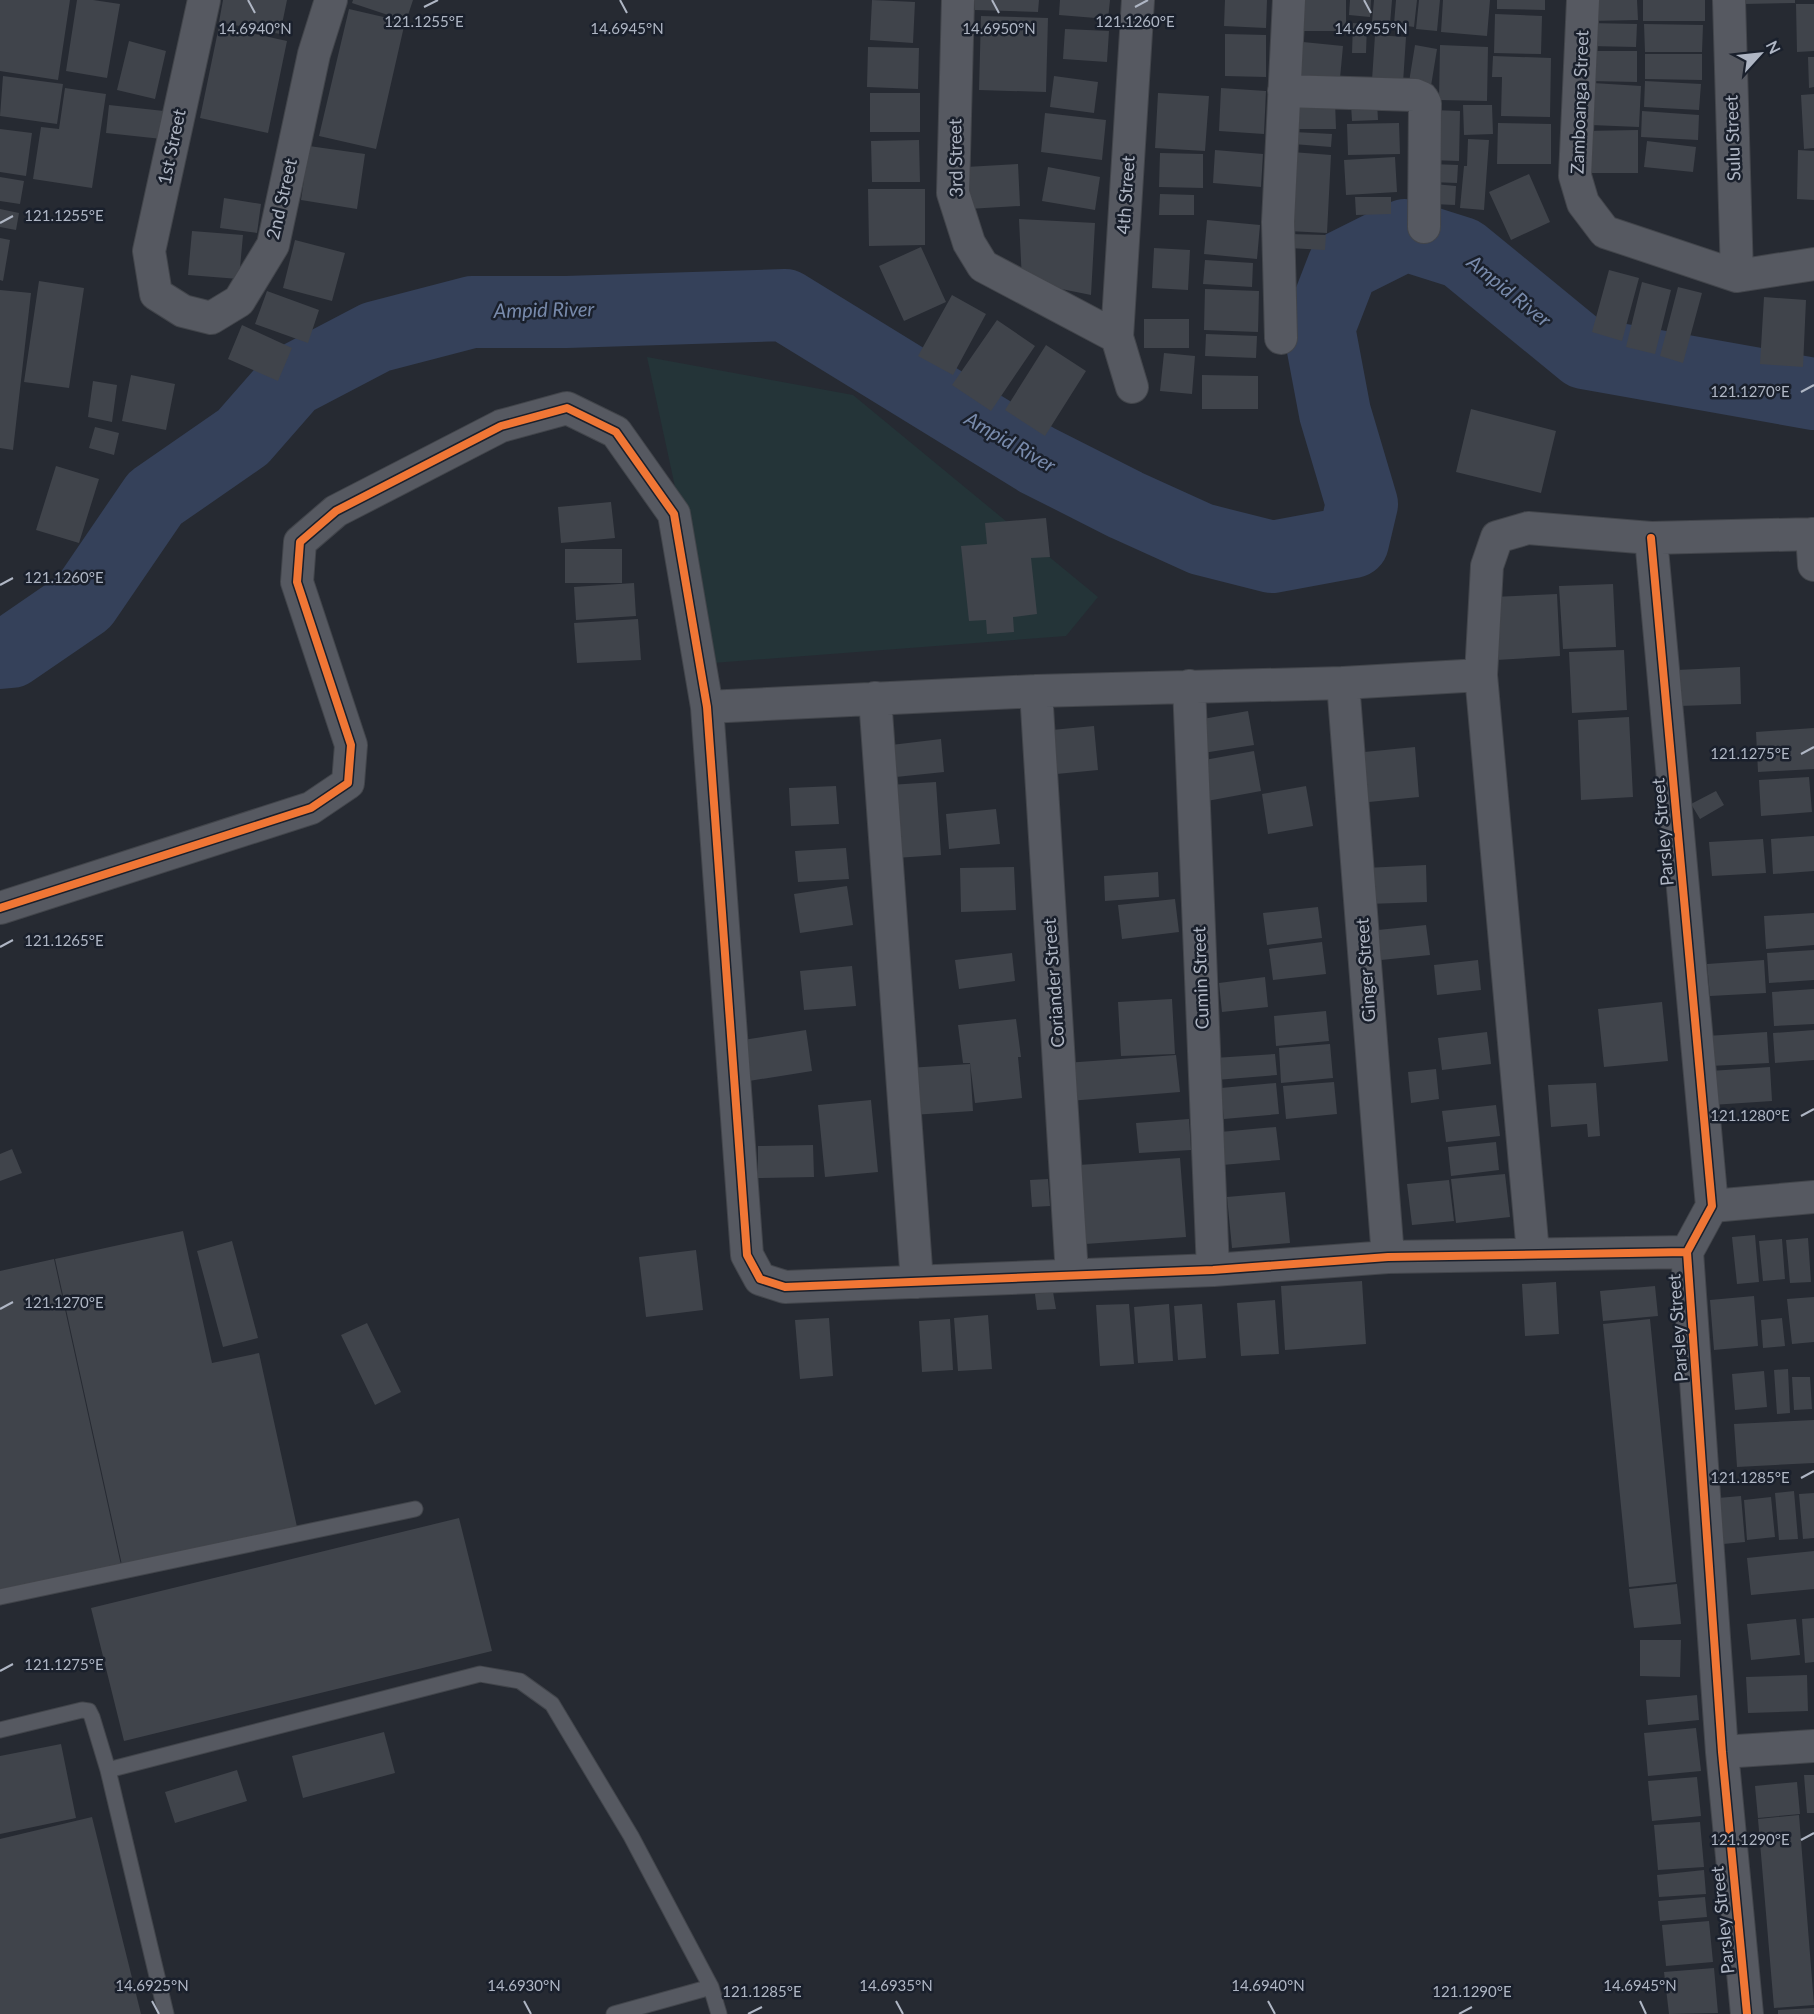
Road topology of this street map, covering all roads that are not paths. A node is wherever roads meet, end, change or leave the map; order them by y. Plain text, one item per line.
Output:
1 (204, 0) edge
2 (332, 0) edge
3 (958, 0) edge
4 (1138, 0) edge
5 (1289, 0) edge
6 (1583, 0) edge
7 (1729, 0) edge
8 (1284, 91) junction
9 (1424, 227) dead end
10 (1814, 264) edge
11 (1737, 276) junction
12 (156, 294) joint
13 (1117, 337) junction
14 (1281, 338) dead end
15 (1132, 387) dead end
16 (1813, 534) edge
17 (1651, 538) junction
18 (1814, 565) edge
19 (1481, 675) junction
20 (1343, 683) junction
21 (1190, 686) junction
22 (1036, 691) junction
23 (875, 698) junction
24 (707, 707) junction
25 (0, 908) edge
26 (1814, 1197) edge
27 (1712, 1206) junction
28 (1687, 1252) junction
29 (1533, 1253) junction
30 (1388, 1257) junction
31 (1213, 1270) junction
32 (1072, 1275) junction
33 (917, 1282) junction
34 (415, 1509) dead end
35 (0, 1597) edge
36 (0, 1730) edge
37 (1814, 1746) edge
38 (1722, 1752) junction
39 (108, 1770) junction
40 (711, 1987) junction
41 (166, 2014) edge
42 (614, 2014) edge
43 (719, 2014) edge
44 (1747, 2014) edge

1 - 12 street, 1st Street
2 - 12 street, 2nd Street
3 - 13 street, 3rd Street
4 - 13 street, 4th Street
5 - 8 street
6 - 11 street, Zamboanga Street
7 - 11 street, Sulu Street
8 - 9 street
8 - 14 street
10 - 11 street
13 - 15 street, 4th Street
16 - 17 street
16 - 18 street
17 - 19 street
17 - 27 street, Parsley Street
19 - 20 street
19 - 29 street
20 - 21 street
20 - 30 street, Ginger Street
21 - 22 street
21 - 31 street, Cumin Street
22 - 23 street
22 - 32 street, Coriander Street
23 - 24 street
23 - 33 street
24 - 25 street
24 - 33 street
26 - 27 street
27 - 28 street, Parsley Street
28 - 29 street
28 - 38 street, Parsley Street
29 - 30 street
30 - 31 street
31 - 32 street
32 - 33 street
34 - 35 lane
36 - 39 lane
37 - 38 street
38 - 44 street, Parsley Street
39 - 40 lane
39 - 41 lane
40 - 42 lane
40 - 43 lane

